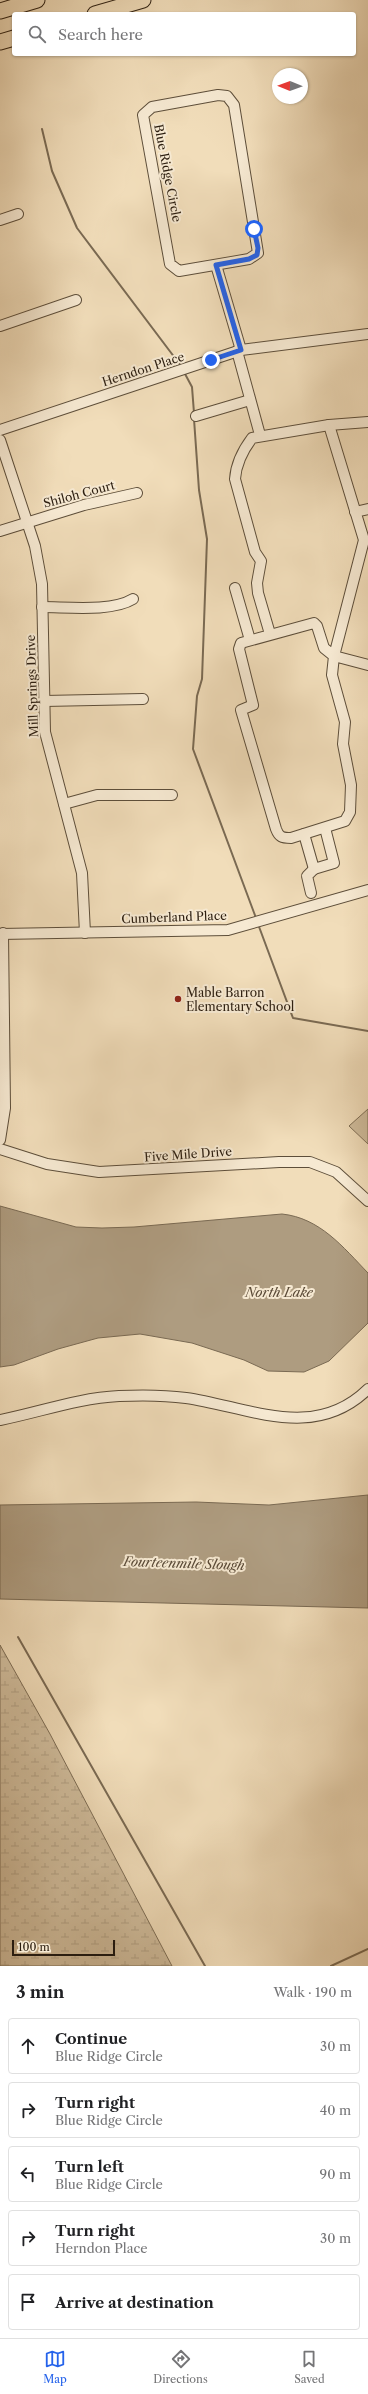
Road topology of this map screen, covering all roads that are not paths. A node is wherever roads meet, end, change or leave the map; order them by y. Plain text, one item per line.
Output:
1 (37, 0) edge
2 (143, 0) edge
3 (0, 12) edge
4 (102, 12) edge
5 (12, 39) edge
6 (0, 42) edge
7 (18, 214) dead end
8 (0, 220) edge
9 (216, 265) junction
10 (76, 300) dead end
11 (0, 326) edge
12 (368, 334) edge
13 (239, 351) junction
14 (250, 400) junction
15 (196, 416) dead end
16 (368, 422) edge
17 (329, 425) junction
18 (0, 430) edge
19 (260, 435) junction
20 (0, 440) edge
21 (137, 492) dead end
22 (368, 509) edge
23 (355, 512) junction
24 (27, 522) junction
25 (0, 531) edge
26 (236, 588) dead end
27 (133, 598) dead end
28 (42, 607) junction
29 (270, 634) junction
30 (250, 640) junction
31 (334, 656) junction
32 (368, 665) edge
33 (143, 699) dead end
34 (44, 701) junction
35 (172, 795) dead end
36 (64, 804) junction
37 (325, 828) junction
38 (304, 834) junction
39 (314, 868) junction
40 (368, 890) edge
41 (311, 893) dead end
42 (85, 933) junction
43 (2, 934) edge
44 (2, 1025) edge
45 (0, 1140) edge
46 (0, 1149) edge
47 (368, 1201) edge
48 (368, 1389) edge
49 (0, 1420) edge

1 - 3 highway
2 - 4 highway
5 - 6 highway
7 - 8 street
9 - 9 street, Blue Ridge Circle
9 - 13 street
10 - 11 street
12 - 13 street, Herndon Place
13 - 14 street
13 - 18 street, Herndon Place
14 - 15 street
14 - 19 street
16 - 17 street
17 - 19 street
17 - 23 street
19 - 29 street
20 - 24 street, Mill Springs Drive
21 - 24 street, Shiloh Court
22 - 23 street
23 - 31 street
24 - 25 street, Shiloh Court
24 - 28 street, Mill Springs Drive
26 - 30 street
27 - 28 street
28 - 34 street, Mill Springs Drive
29 - 30 street
29 - 31 street
30 - 38 street
31 - 32 street
31 - 37 street
33 - 34 street
34 - 36 street, Mill Springs Drive
35 - 36 street
36 - 42 street, Mill Springs Drive
37 - 38 street
37 - 39 street
38 - 39 street
39 - 41 street
40 - 42 street, Cumberland Place
42 - 43 street, Cumberland Place
43 - 44 street
44 - 45 street
46 - 47 street, Five Mile Drive
48 - 49 street

